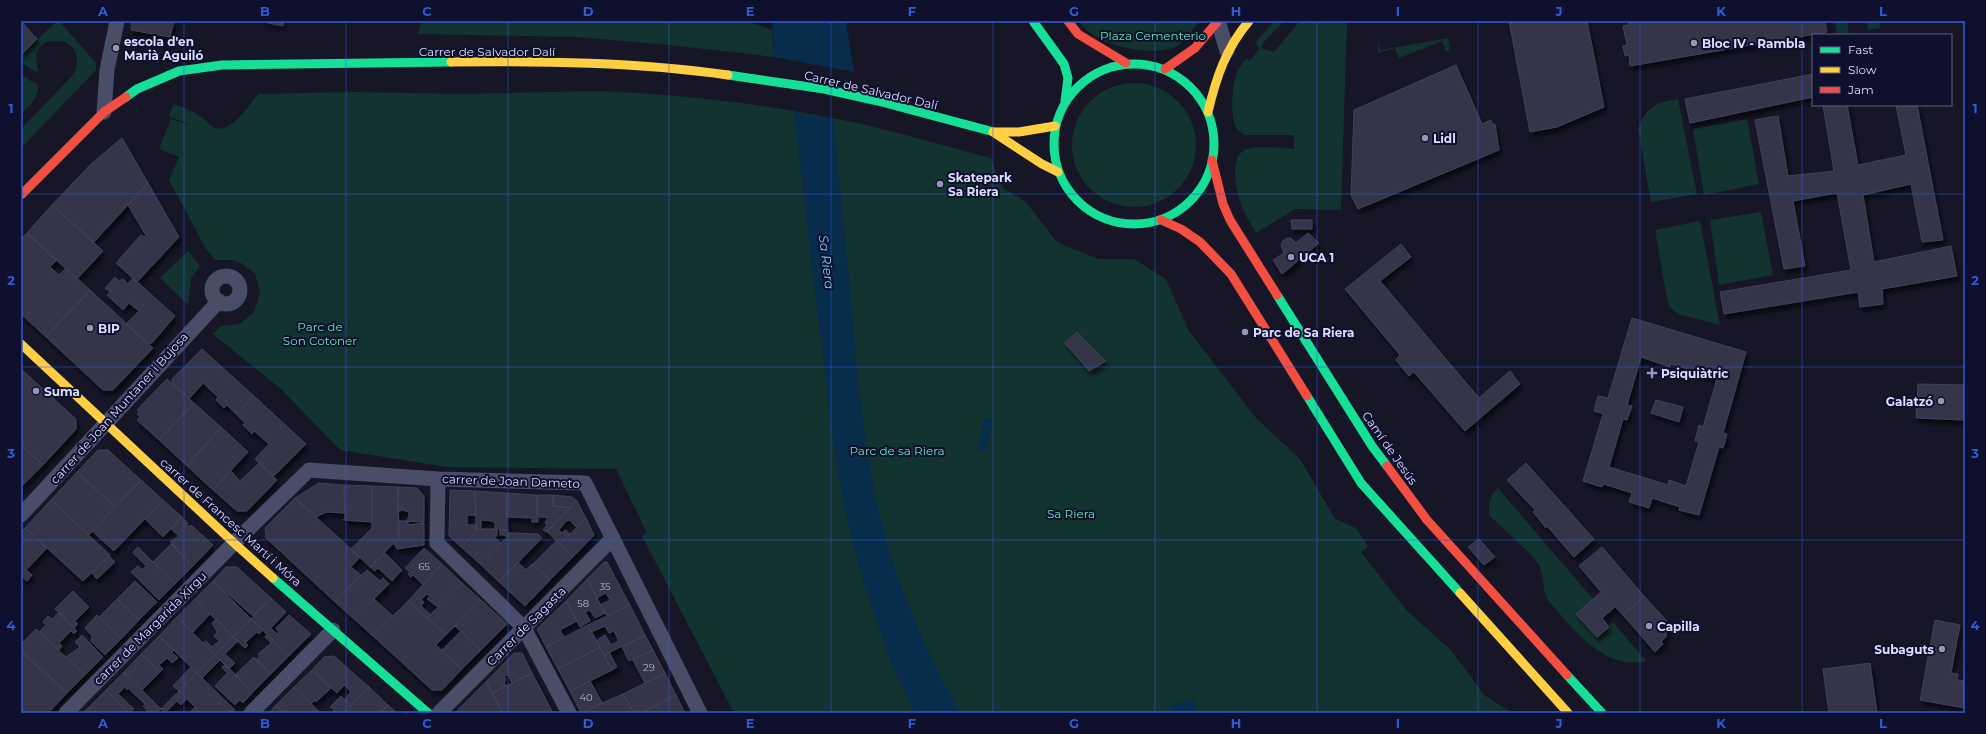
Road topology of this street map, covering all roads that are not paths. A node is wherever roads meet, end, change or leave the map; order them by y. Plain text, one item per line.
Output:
1 (117, 21) edge
2 (1033, 21) edge
3 (1068, 21) edge
4 (1218, 21) edge
5 (1249, 21) edge
6 (1227, 51) junction
7 (1126, 63) junction
8 (1165, 69) junction
9 (1065, 101) junction
10 (104, 112) junction
11 (1208, 112) junction
12 (1056, 126) junction
13 (993, 132) junction
14 (1212, 160) junction
15 (1058, 172) junction
16 (21, 196) edge
17 (1161, 220) junction
18 (219, 301) dead end
19 (21, 344) edge
20 (106, 424) junction
21 (438, 479) junction
22 (21, 515) edge
23 (613, 538) junction
24 (234, 543) junction
25 (524, 628) junction
26 (333, 630) junction
27 (66, 713) edge
28 (252, 713) edge
29 (428, 713) edge
30 (439, 713) edge
31 (569, 713) edge
32 (700, 713) edge
33 (1568, 713) edge
34 (1602, 713) edge

1 - 10 street
2 - 9 main road
3 - 7 main road
4 - 6 street
4 - 8 main road
5 - 6 main road
6 - 11 main road
7 - 8 main road
7 - 9 main road
8 - 11 main road
9 - 12 main road
10 - 13 main road, Carrer de Salvador Dalí
10 - 16 main road, Carrer de Salvador Dalí
11 - 14 main road
12 - 13 main road, Carrer de Salvador Dalí
12 - 15 main road
13 - 15 main road, Carrer de Salvador Dalí
14 - 17 main road
14 - 34 main road, Camí de Jesús
15 - 17 main road
17 - 33 main road
18 - 20 street, carrer de Joan Muntaner i Bujosa
19 - 20 main road, carrer de Francesc Martí i Móra
20 - 22 street, carrer de Joan Muntaner i Bujosa
20 - 24 main road, carrer de Francesc Martí i Móra
21 - 23 street, carrer de Joan Dameto
21 - 24 street, carrer de Joan Dameto
21 - 25 street
23 - 25 street, Carrer de Sagasta
23 - 32 street, carrer de Joan Dameto
24 - 26 main road, carrer de Francesc Martí i Móra
24 - 27 street, carrer de Margarida Xirgu
25 - 30 street, Carrer de Sagasta
25 - 31 street
26 - 28 street
26 - 29 main road, carrer de Francesc Martí i Móra

